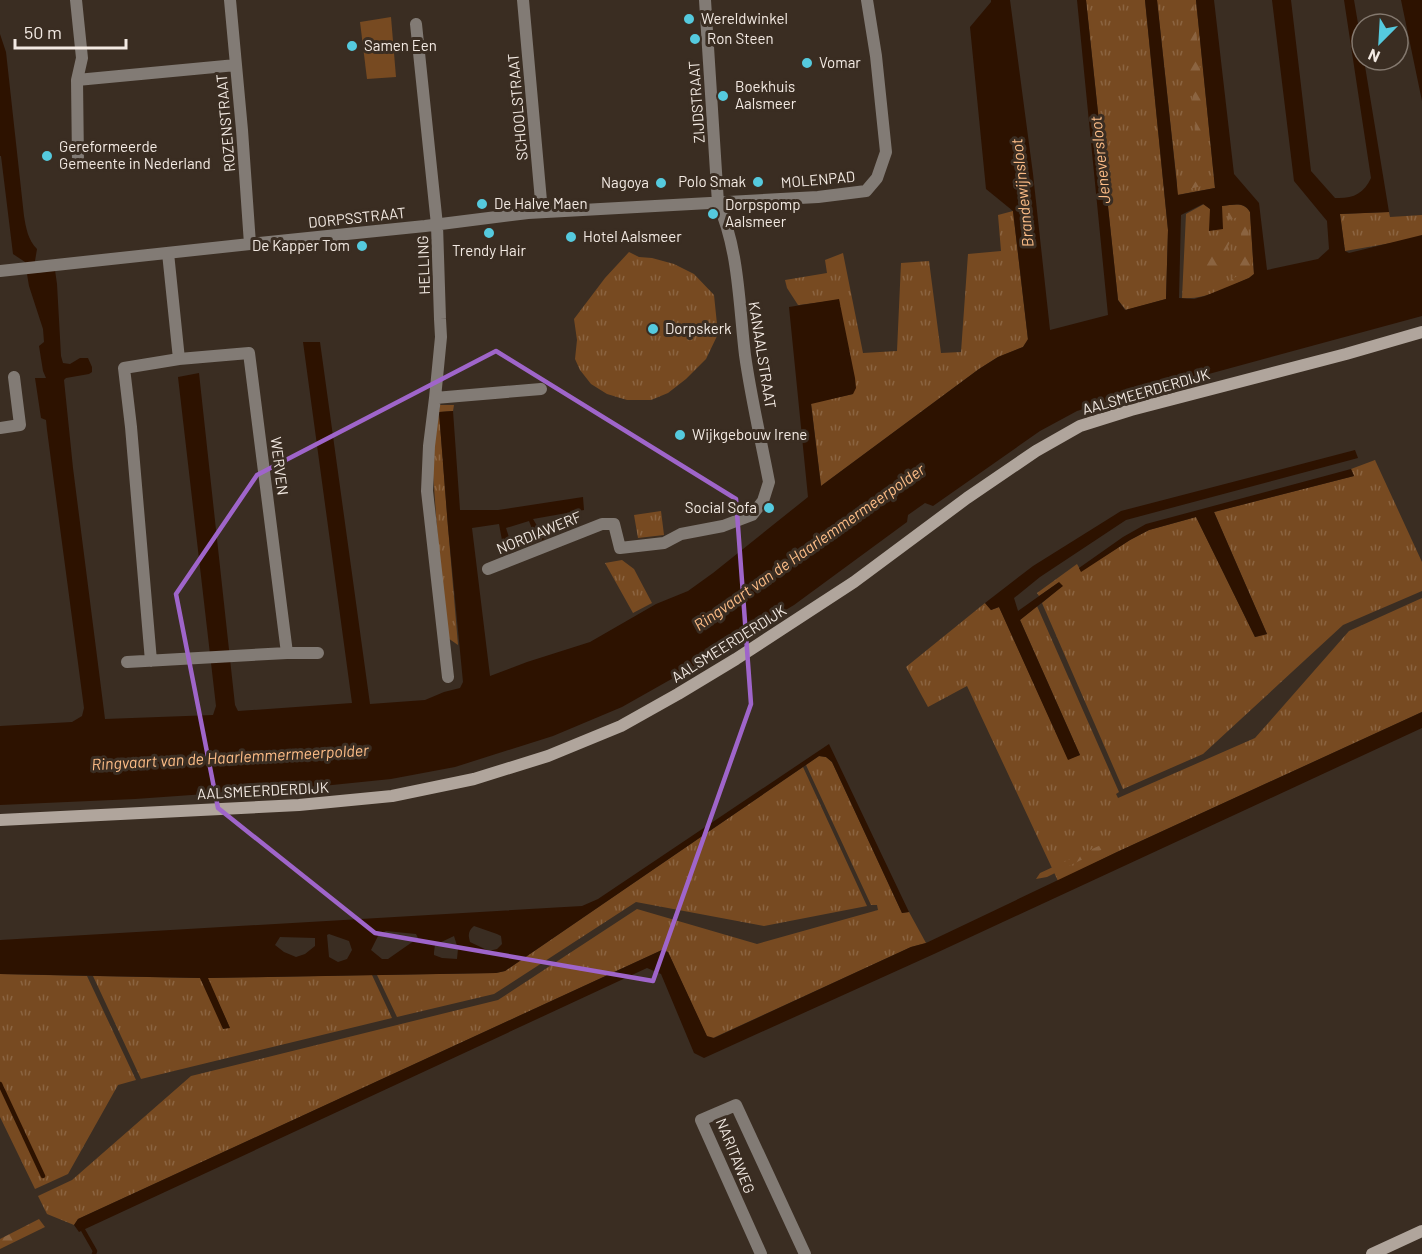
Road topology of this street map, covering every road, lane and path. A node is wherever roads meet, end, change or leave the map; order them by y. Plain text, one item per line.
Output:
1 (76, 0) edge
2 (230, 0) edge
3 (523, 0) edge
4 (705, 0) edge
5 (867, 0) edge
6 (416, 24) dead end
7 (236, 65) junction
8 (77, 80) junction
9 (78, 162) dead end
10 (718, 202) junction
11 (542, 212) junction
12 (437, 225) junction
13 (250, 244) junction
14 (168, 253) junction
15 (0, 272) edge
16 (1422, 332) edge
17 (179, 359) junction
18 (14, 377) dead end
19 (541, 389) dead end
20 (435, 398) junction
21 (0, 428) edge
22 (602, 524) joint
23 (488, 569) dead end
24 (287, 652) junction
25 (318, 653) dead end
26 (152, 661) junction
27 (127, 662) dead end
28 (448, 678) dead end
29 (0, 820) edge
30 (1422, 1231) edge
31 (761, 1254) edge
32 (805, 1254) edge
33 (1372, 1254) edge

1 - 8 street
2 - 7 street, ROZENSTRAAT
3 - 11 street, SCHOOLSTRAAT
4 - 10 street, ZIJDSTRAAT
5 - 10 street, MOLENPAD
6 - 12 street, HELLING
7 - 8 street
7 - 13 street, ROZENSTRAAT
8 - 9 street
10 - 11 street, DORPSSTRAAT
10 - 22 street, KANAALSTRAAT
11 - 12 street, DORPSSTRAAT
12 - 13 street, DORPSSTRAAT
12 - 20 street, HELLING
13 - 14 street, DORPSSTRAAT
14 - 15 street, DORPSSTRAAT
14 - 17 street
16 - 29 street, AALSMEERDERDIJK
17 - 24 street, WERVEN
17 - 26 street, WERVEN
18 - 21 street
19 - 20 street
20 - 28 street, HELLING
22 - 23 street, NORDIAWERF
24 - 25 street
24 - 26 street
26 - 27 street
30 - 33 street
31 - 32 street, NARITAWEG

